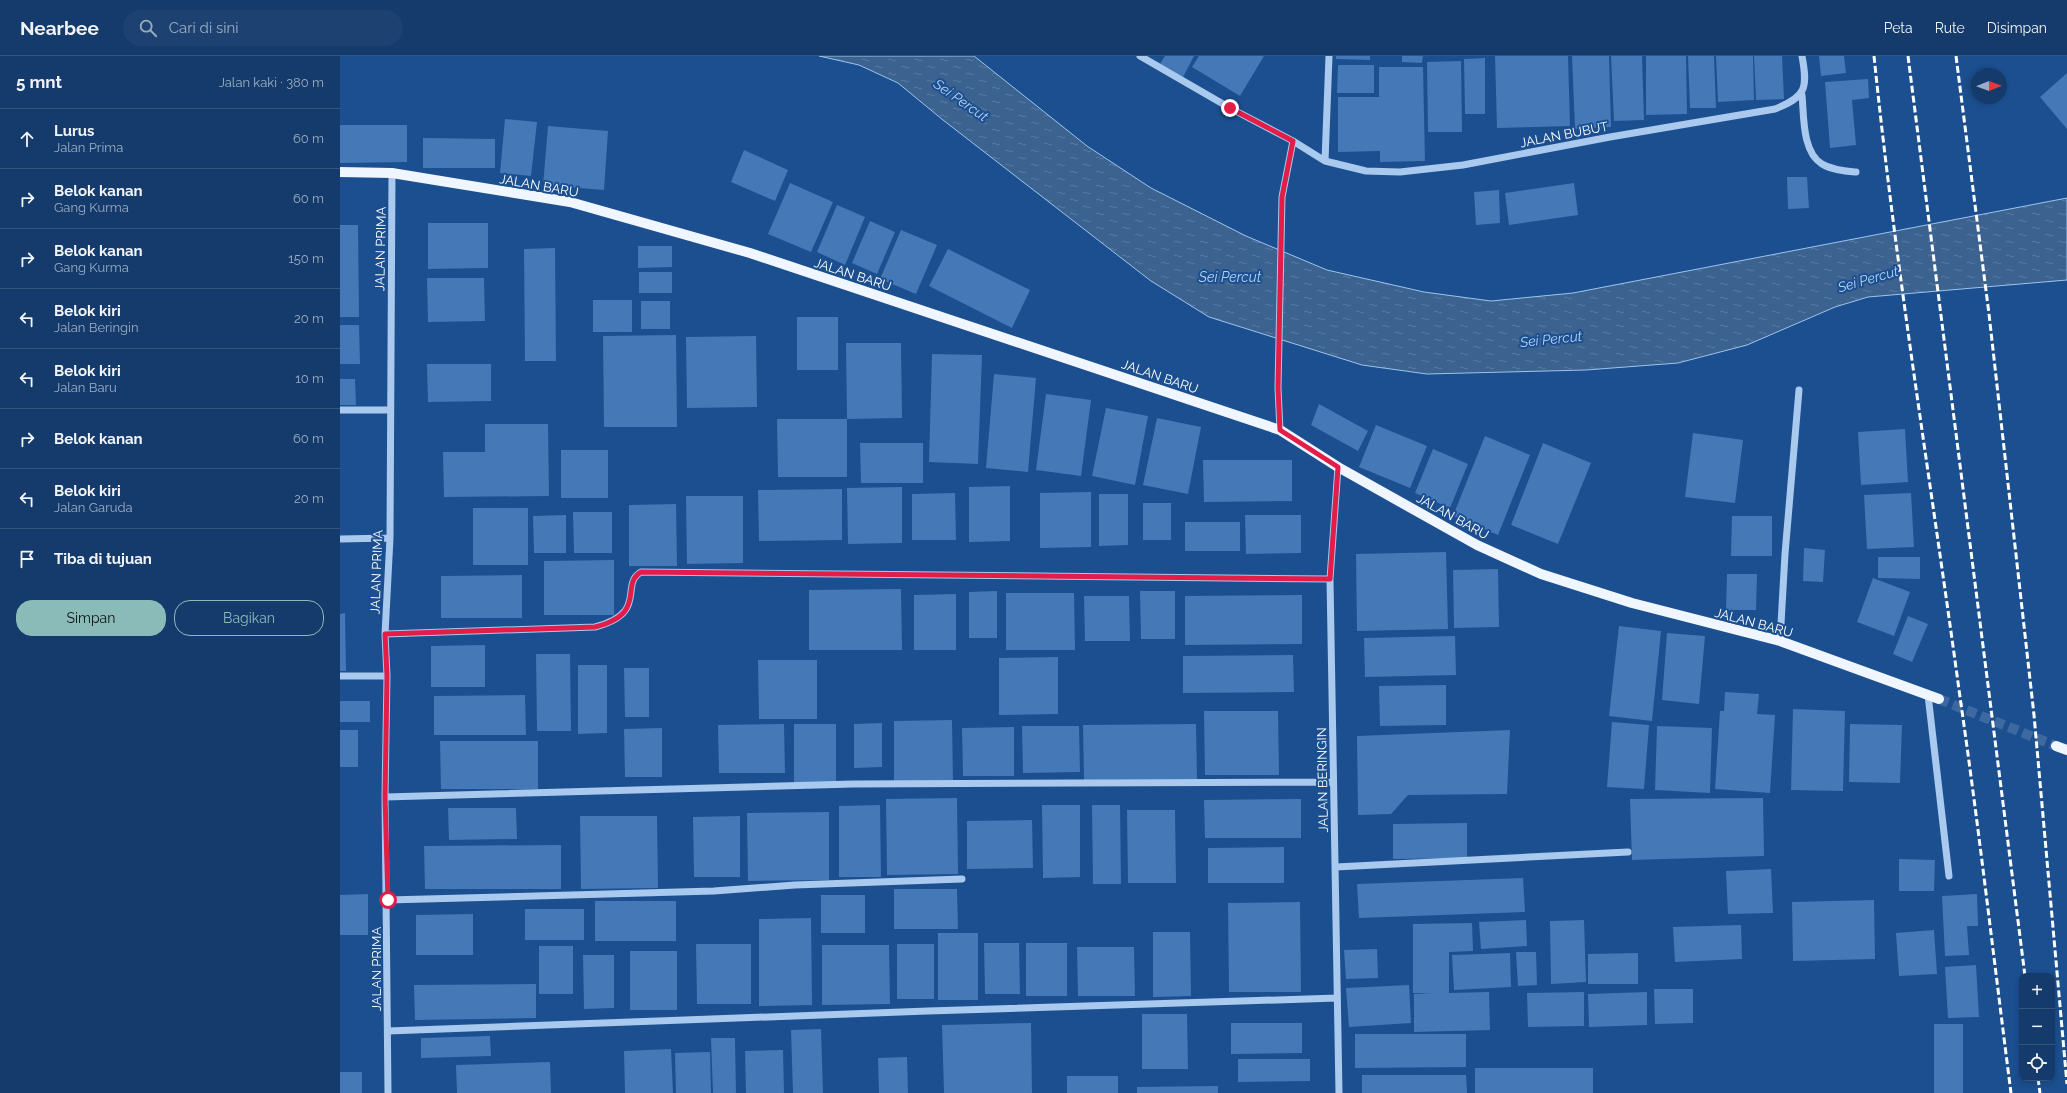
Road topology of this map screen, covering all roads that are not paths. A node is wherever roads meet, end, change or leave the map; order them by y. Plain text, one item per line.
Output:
1 (1140, 56) edge
2 (1328, 56) edge
3 (1802, 56) edge
4 (1802, 95) junction
5 (1293, 141) junction
6 (1325, 161) junction
7 (340, 172) edge
8 (1856, 172) dead end
9 (392, 173) junction
10 (1799, 390) dead end
11 (340, 410) edge
12 (390, 410) junction
13 (1280, 430) junction
14 (1338, 467) junction
15 (390, 538) junction
16 (340, 539) edge
17 (1330, 579) junction
18 (385, 634) junction
19 (1780, 642) junction
20 (340, 676) edge
21 (387, 676) junction
22 (1928, 695) junction
23 (1939, 699) tunnel mouth
24 (2056, 746) tunnel mouth
25 (2067, 750) edge
26 (1333, 782) junction
27 (385, 797) junction
28 (1628, 852) dead end
29 (1336, 867) junction
30 (1949, 876) dead end
31 (962, 879) dead end
32 (388, 900) junction
33 (1337, 998) junction
34 (388, 1032) junction
35 (388, 1093) edge
36 (1338, 1093) edge

1 - 5 street, JALAN BUBUT
2 - 6 street
3 - 4 street
4 - 6 street, JALAN BUBUT
4 - 8 street
5 - 6 street, JALAN BUBUT
5 - 13 street
7 - 9 main road, JALAN BARU
9 - 12 street, JALAN PRIMA
9 - 13 main road, JALAN BARU
10 - 19 street
11 - 12 street
12 - 15 street, JALAN PRIMA
13 - 14 main road, JALAN BARU
14 - 17 street, JALAN BERINGIN
14 - 19 main road, JALAN BARU
15 - 16 street
15 - 18 street, JALAN PRIMA
17 - 18 street
17 - 26 street, JALAN BERINGIN
18 - 21 street, JALAN PRIMA
19 - 22 main road, JALAN BARU
20 - 21 street
21 - 27 street, JALAN PRIMA
22 - 23 main road, JALAN BARU
22 - 30 street
24 - 25 main road
26 - 27 street
26 - 29 street, JALAN BERINGIN
27 - 32 street, JALAN PRIMA
28 - 29 street
29 - 33 street, JALAN BERINGIN
31 - 32 street
32 - 34 street, JALAN PRIMA
33 - 34 street
33 - 36 street, JALAN BERINGIN
34 - 35 street, JALAN PRIMA

